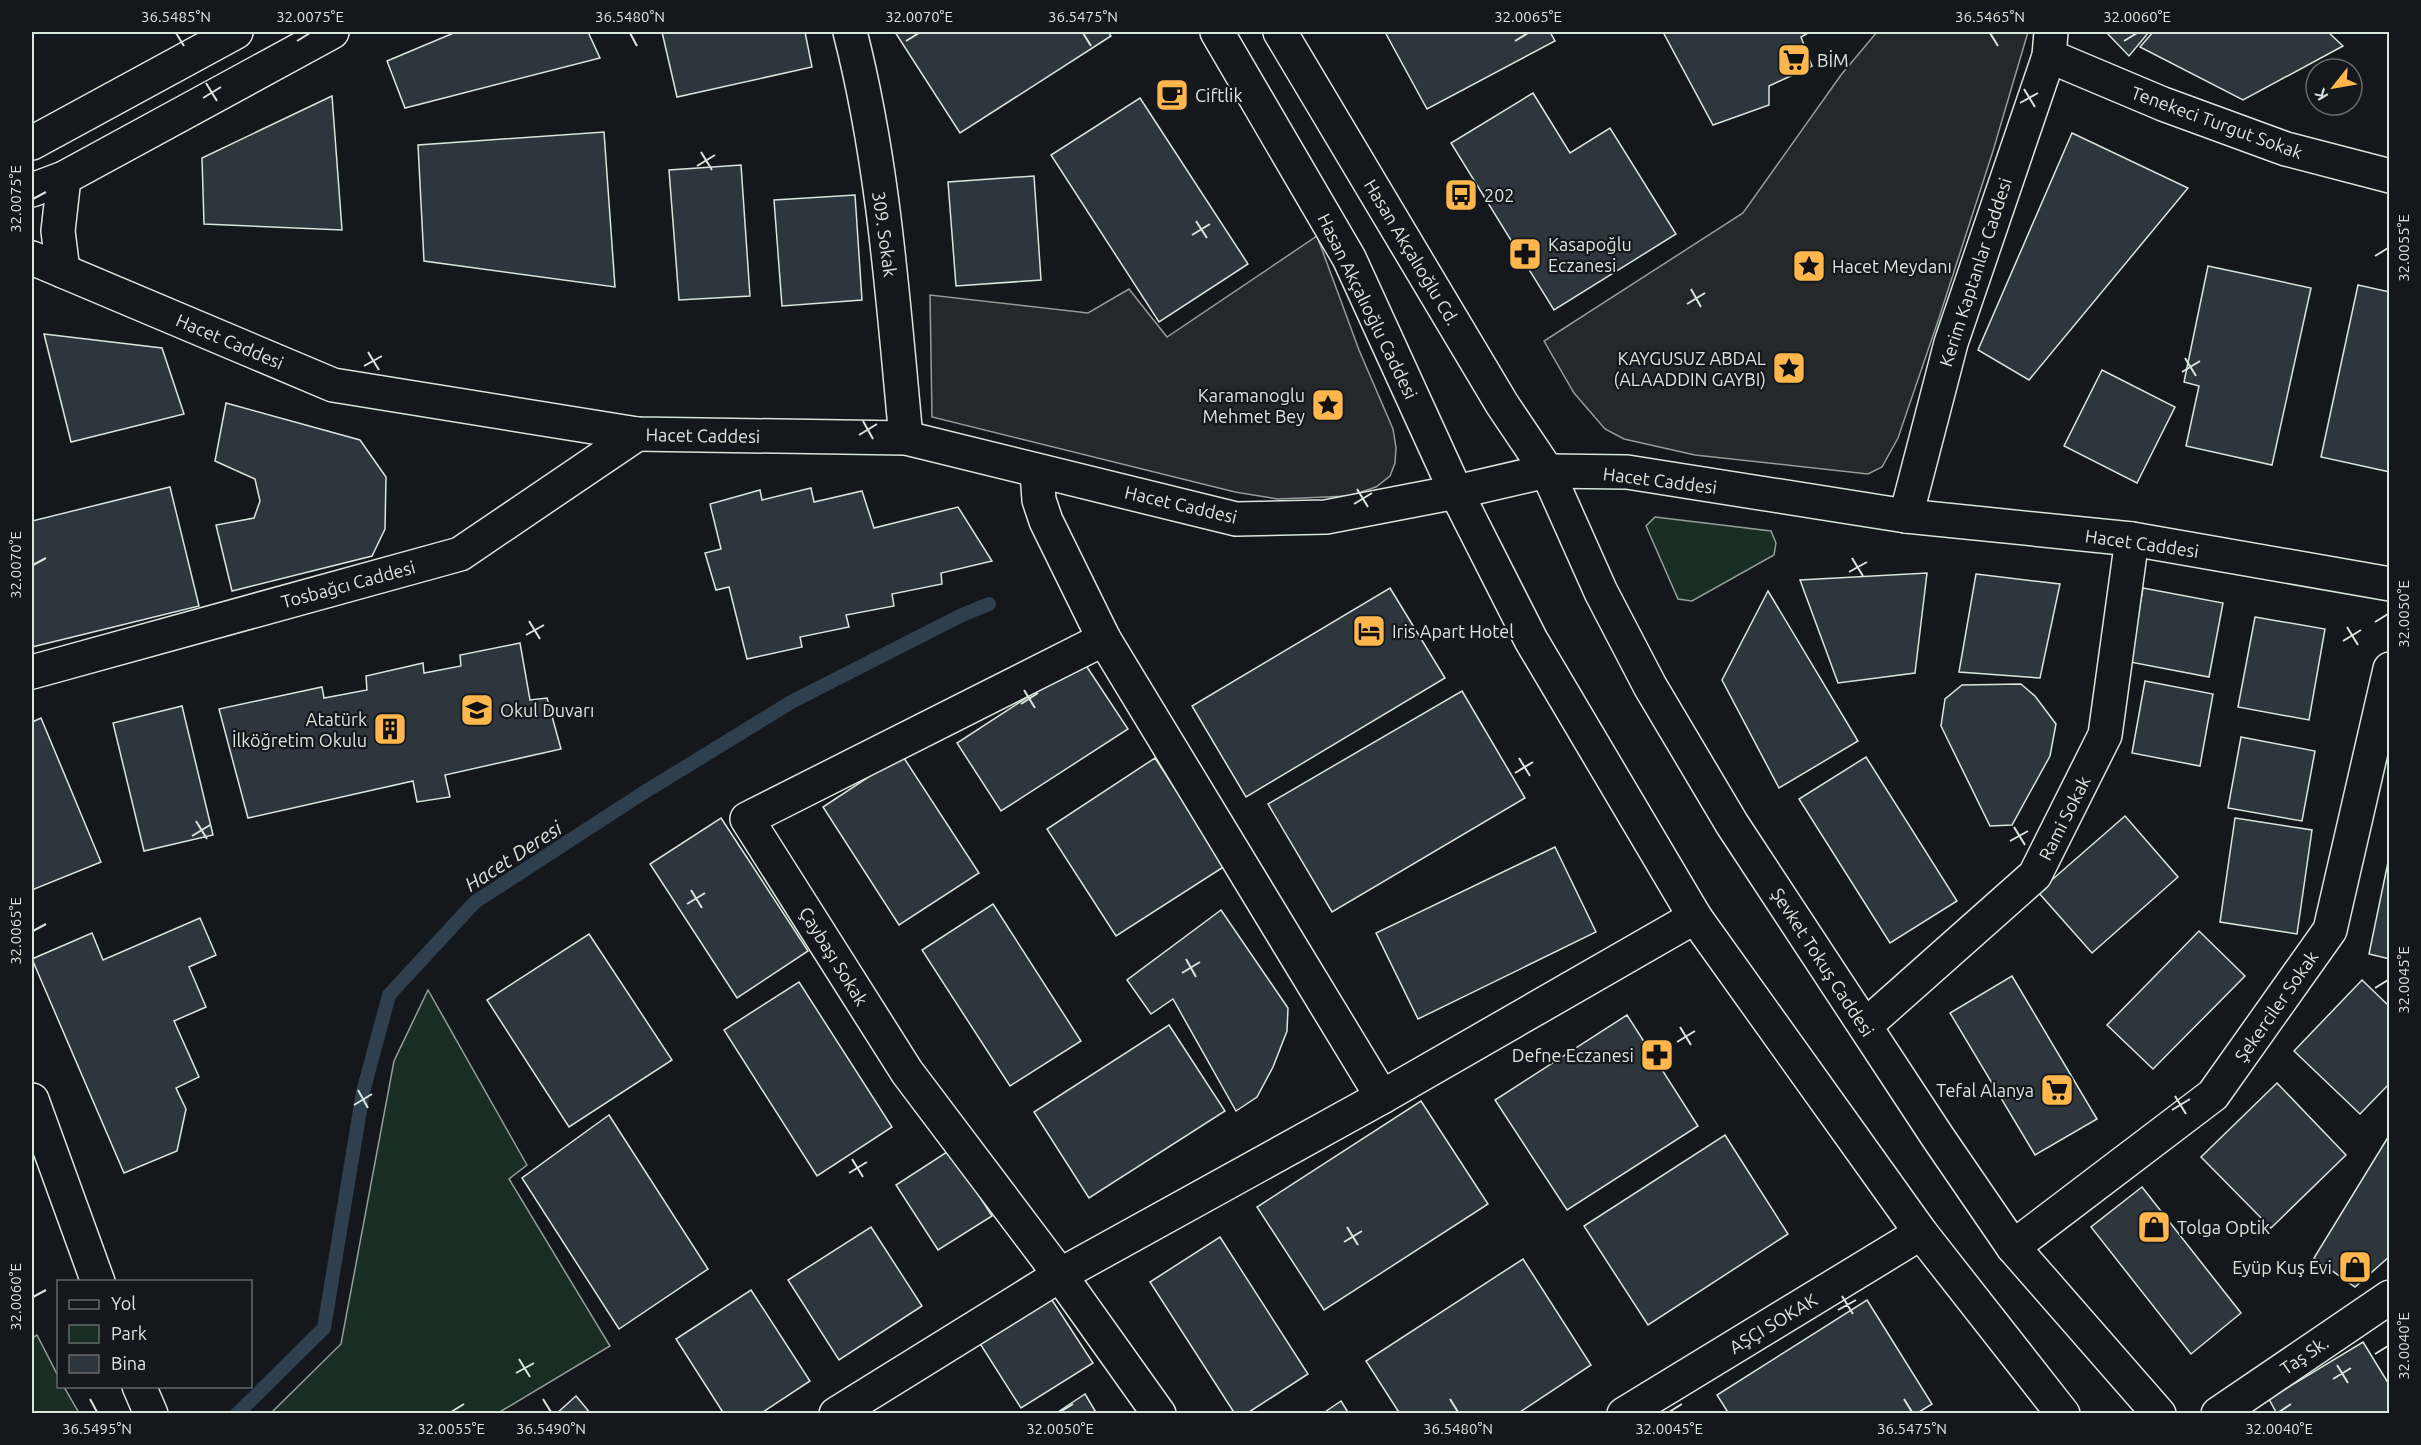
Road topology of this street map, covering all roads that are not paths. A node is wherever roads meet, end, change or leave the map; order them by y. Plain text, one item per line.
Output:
1 (236, 32) edge
2 (332, 32) edge
3 (850, 32) edge
4 (1217, 32) edge
5 (1280, 32) edge
6 (2050, 44) edge
7 (32, 142) edge
8 (2390, 176) edge
9 (64, 178) junction
10 (32, 190) edge
11 (32, 258) edge
12 (63, 271) junction
13 (636, 434) junction
14 (906, 438) junction
15 (1547, 471) junction
16 (1037, 472) junction
17 (1456, 492) junction
18 (1906, 516) junction
19 (2132, 539) junction
20 (2390, 584) edge
21 (1104, 639) junction
22 (2390, 669) edge
23 (32, 672) edge
24 (1695, 917) junction
25 (1865, 1026) junction
26 (1382, 1097) junction
27 (32, 1100) edge
28 (1922, 1233) junction
29 (2013, 1247) junction
30 (1060, 1275) junction
31 (98, 1280) edge
32 (2390, 1297) edge
33 (140, 1388) edge
34 (151, 1413) edge
35 (836, 1413) edge
36 (1159, 1413) edge
37 (1624, 1413) edge
38 (2063, 1413) edge
39 (2159, 1413) edge
40 (2218, 1413) edge

1 - 7 street
2 - 9 street
3 - 14 street, 309. Sokak
4 - 17 street, Hasan Akçalıoğlu Caddesi
5 - 15 street, Hasan Akçalıoğlu Cd.
6 - 8 street, Tenekeci Turgut Sokak
6 - 18 street, Kerim Kaptanlar Caddesi
9 - 10 street
9 - 12 street
11 - 12 street, Hacet Caddesi
12 - 13 street, Hacet Caddesi
13 - 14 street, Hacet Caddesi
13 - 23 street, Tosbağcı Caddesi
14 - 16 street, Hacet Caddesi
15 - 17 street, Hacet Caddesi
15 - 18 street, Hacet Caddesi
15 - 25 street, Şevket Tokuş Caddesi
16 - 17 street, Hacet Caddesi
16 - 21 street
17 - 24 street
18 - 19 street, Hacet Caddesi
19 - 20 street, Hacet Caddesi
19 - 25 street, Rami Sokak
21 - 26 street
21 - 30 street, Çaybaşı Sokak
22 - 29 street, Şekerciler Sokak
24 - 26 street
24 - 28 street
25 - 29 street, Şevket Tokuş Caddesi
26 - 30 street
27 - 31 street
28 - 37 street, AŞÇI SOKAK
28 - 38 street
29 - 39 street, Şevket Tokuş Caddesi
30 - 35 street
30 - 36 street, Çaybaşı Sokak
32 - 40 street, Taş Sk.
33 - 34 street

